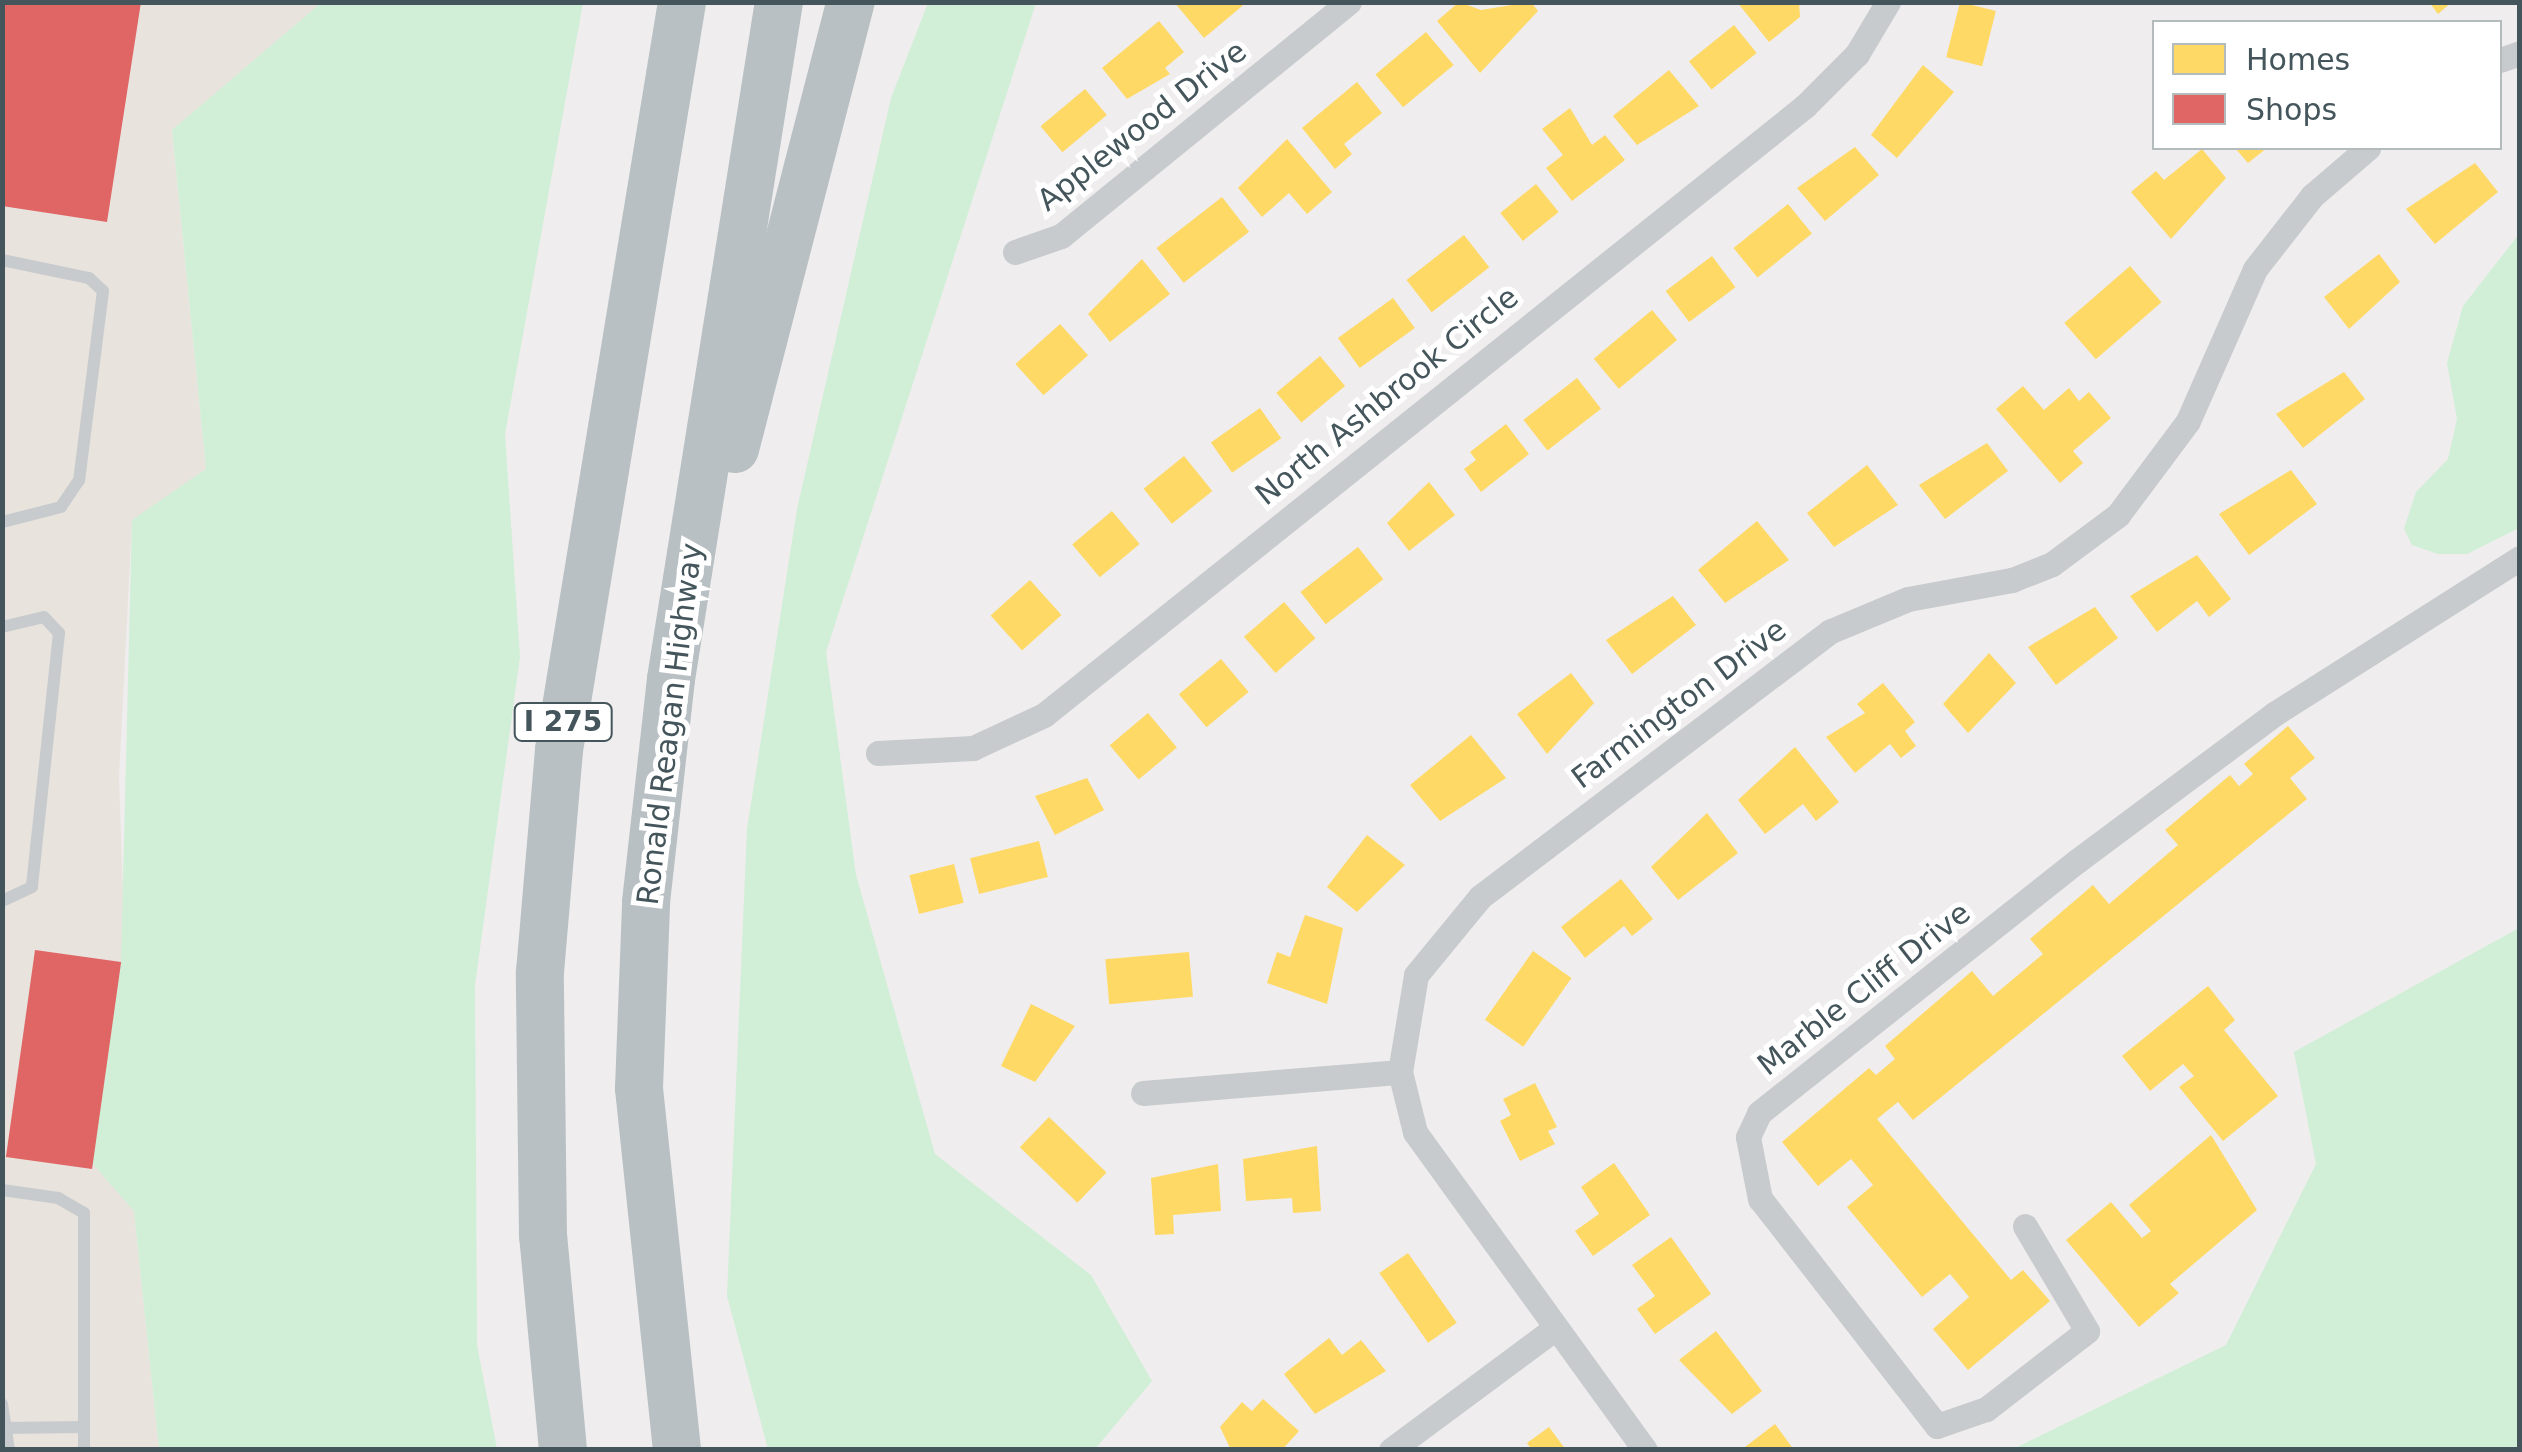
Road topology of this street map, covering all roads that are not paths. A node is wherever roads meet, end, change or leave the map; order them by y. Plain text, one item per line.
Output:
1 (652, 2) edge
2 (682, 2) edge
3 (779, 2) edge
4 (851, 2) edge
5 (1349, 2) edge
6 (1888, 2) edge
7 (2366, 150) edge
8 (1015, 252) dead end
9 (2, 260) edge
10 (624, 351) junction
11 (2, 522) edge
12 (2520, 558) edge
13 (2, 627) edge
14 (671, 679) junction
15 (878, 754) dead end
16 (2, 901) edge
17 (1400, 1072) junction
18 (1143, 1093) dead end
19 (2, 1190) edge
20 (2025, 1226) dead end
21 (1554, 1328) junction
22 (2, 1404) edge
23 (82, 1426) junction
24 (4, 1428) edge
25 (9, 1450) edge
26 (84, 1450) edge
27 (563, 1450) edge
28 (676, 1450) edge
29 (1392, 1450) edge
30 (1645, 1450) edge

1 - 10 highway
2 - 10 highway, I 275
3 - 14 highway, Ronald Reagan Highway
4 - 14 highway
5 - 8 street, Applewood Drive
6 - 15 street, North Ashbrook Circle
7 - 17 street, Farmington Drive
9 - 11 lane
10 - 27 highway, I 275
12 - 20 street, Marble Cliff Drive
13 - 16 lane
14 - 28 highway, Ronald Reagan Highway
17 - 18 street
17 - 21 street, Farmington Drive
19 - 23 lane
21 - 29 street
21 - 30 street, Farmington Drive
22 - 24 lane
23 - 24 lane
23 - 26 lane
24 - 25 lane

